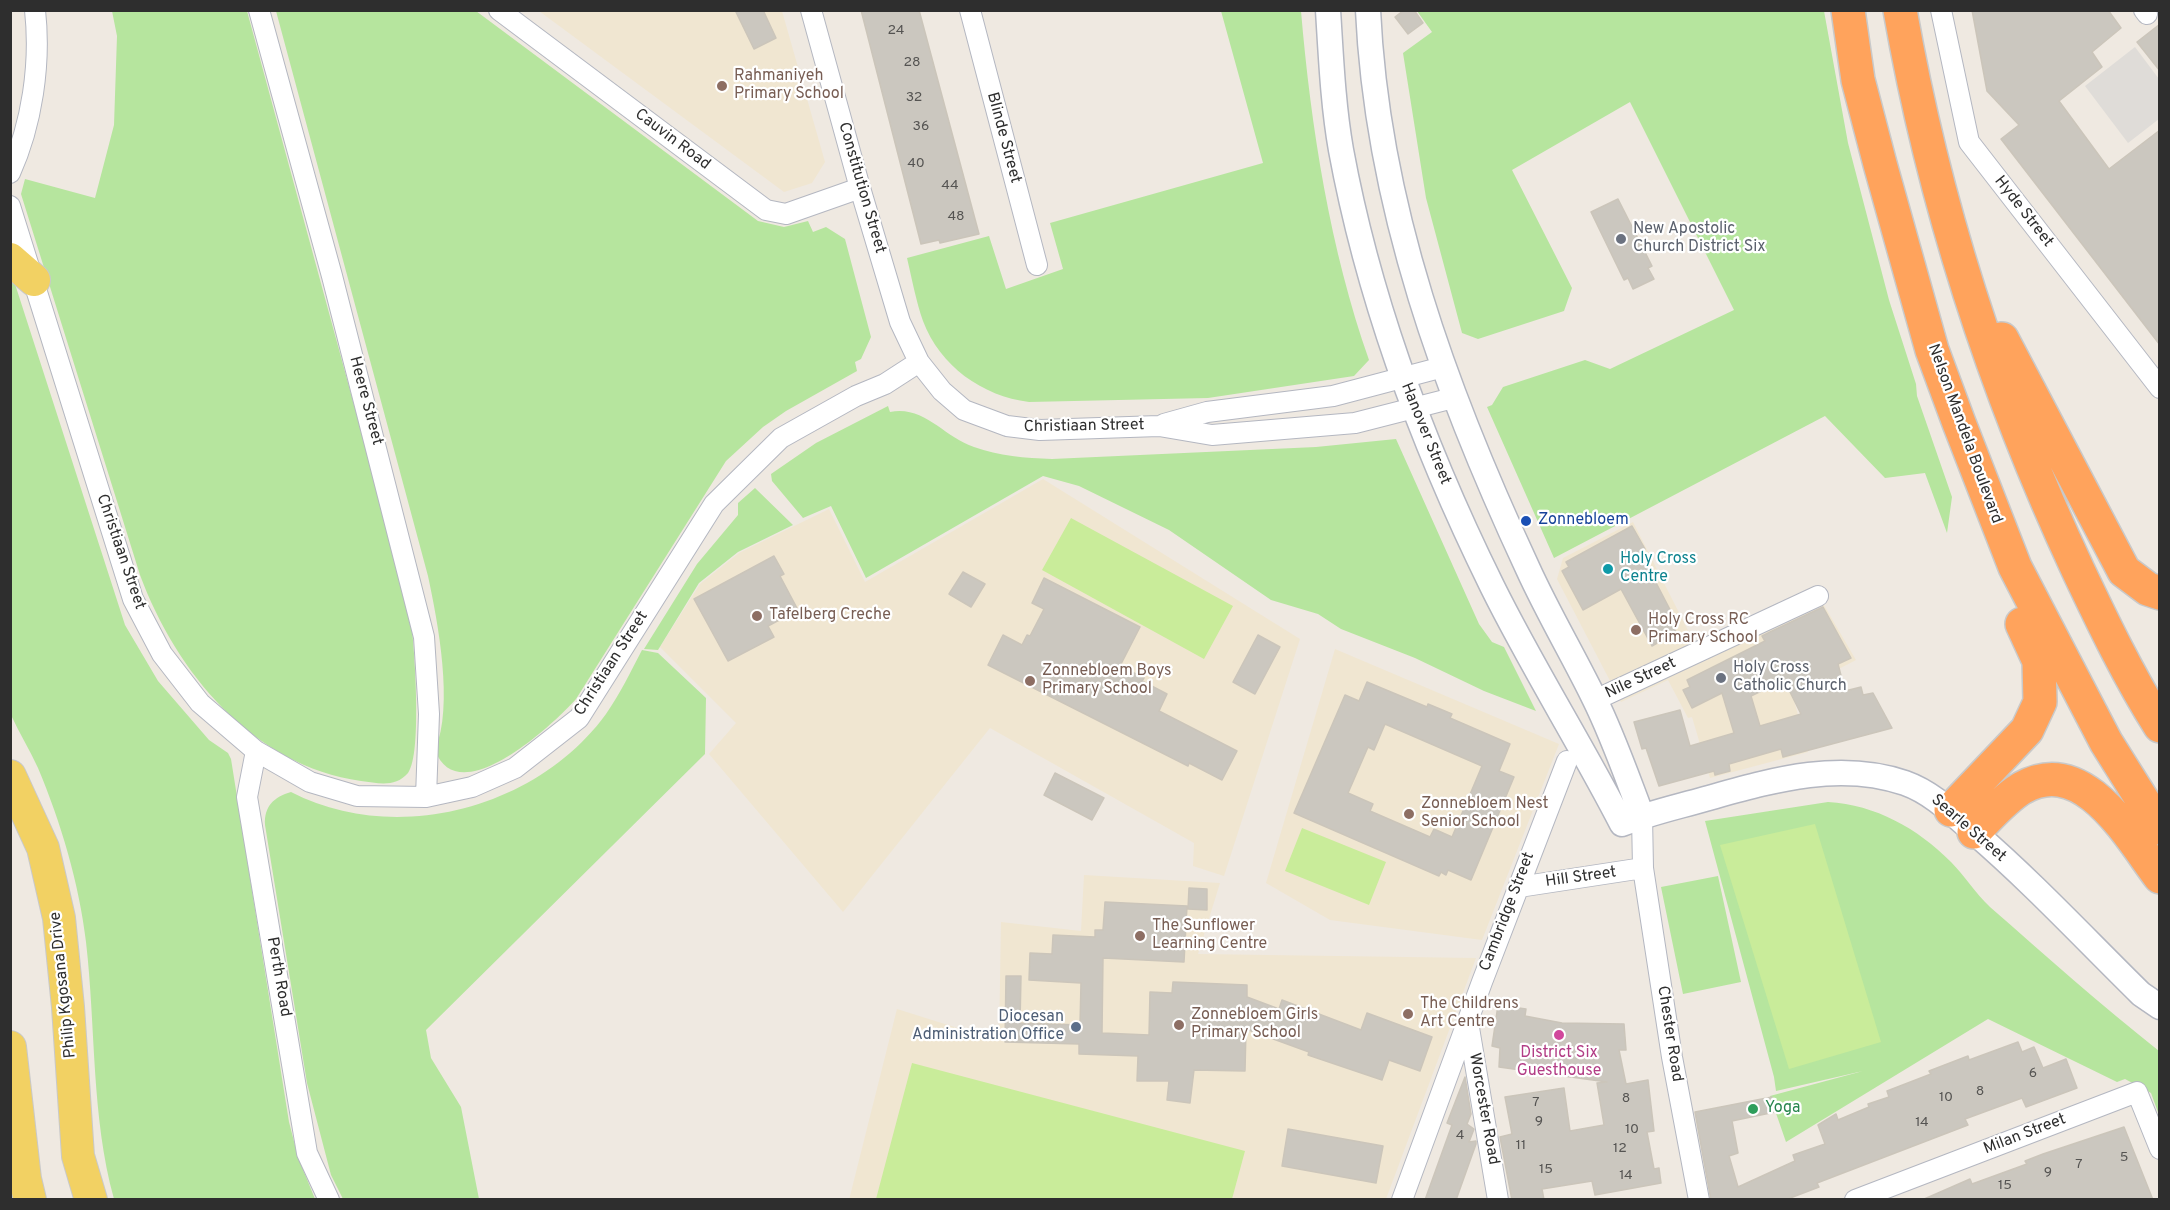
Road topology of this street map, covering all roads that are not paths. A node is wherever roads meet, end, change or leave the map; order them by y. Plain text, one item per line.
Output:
1 (35, 10) edge
2 (260, 10) edge
3 (499, 10) edge
4 (811, 10) edge
5 (970, 10) edge
6 (1329, 10) edge
7 (1368, 10) edge
8 (1848, 10) edge
9 (1900, 10) edge
10 (1941, 10) edge
11 (10, 173) edge
12 (1936, 180) junction
13 (860, 188) junction
14 (10, 206) edge
15 (10, 259) edge
16 (1037, 265) dead end
17 (34, 280) junction
18 (1932, 350) junction
19 (919, 362) junction
20 (1443, 367) junction
21 (1402, 378) junction
22 (2160, 388) edge
23 (1453, 398) junction
24 (1415, 410) junction
25 (1159, 426) junction
26 (2160, 593) edge
27 (1818, 596) dead end
28 (1595, 700) junction
29 (2160, 726) edge
30 (256, 752) junction
31 (1567, 761) dead end
32 (10, 776) edge
33 (426, 797) junction
34 (1632, 820) junction
35 (1962, 821) junction
36 (2160, 828) edge
37 (1642, 868) junction
38 (2160, 877) edge
39 (1519, 887) junction
40 (2160, 1007) edge
41 (1468, 1019) junction
42 (10, 1047) edge
43 (2160, 1149) edge
44 (30, 1200) edge
45 (91, 1200) edge
46 (329, 1200) edge
47 (1402, 1200) edge
48 (1498, 1200) edge
49 (1699, 1200) edge
50 (1855, 1200) edge

1 - 11 street
2 - 33 street, Heere Street
3 - 13 street, Cauvin Road
4 - 13 street, Constitution Street
5 - 16 street, Blinde Street
6 - 21 street, Hanover Street
7 - 20 street
8 - 18 highway, Nelson Mandela Boulevard
9 - 12 highway
10 - 22 street, Hyde Street
12 - 26 highway
12 - 29 highway
13 - 19 street, Constitution Street
14 - 17 street, Christiaan Street
15 - 17 main road
17 - 30 street, Christiaan Street
18 - 35 highway
18 - 36 highway, Nelson Mandela Boulevard
19 - 25 street, Christiaan Street
19 - 33 street, Christiaan Street
20 - 21 street, Christiaan Street
20 - 23 street
21 - 24 street, Hanover Street
21 - 25 street, Christiaan Street
23 - 24 street, Christiaan Street
23 - 28 street
24 - 25 street, Christiaan Street
24 - 34 street, Hanover Street
27 - 28 street, Nile Street
28 - 34 street
30 - 33 street, Christiaan Street
30 - 46 street, Perth Road
31 - 39 street, Cambridge Street
32 - 45 main road, Philip Kgosana Drive
34 - 35 street, Searle Street
34 - 37 street, Chester Road
35 - 38 highway
35 - 40 street, Searle Street
37 - 39 street, Hill Street
37 - 49 street, Chester Road
39 - 41 street, Cambridge Street
41 - 47 street, Cambridge Street
41 - 48 street, Worcester Road
42 - 44 main road
43 - 50 street, Milan Street

